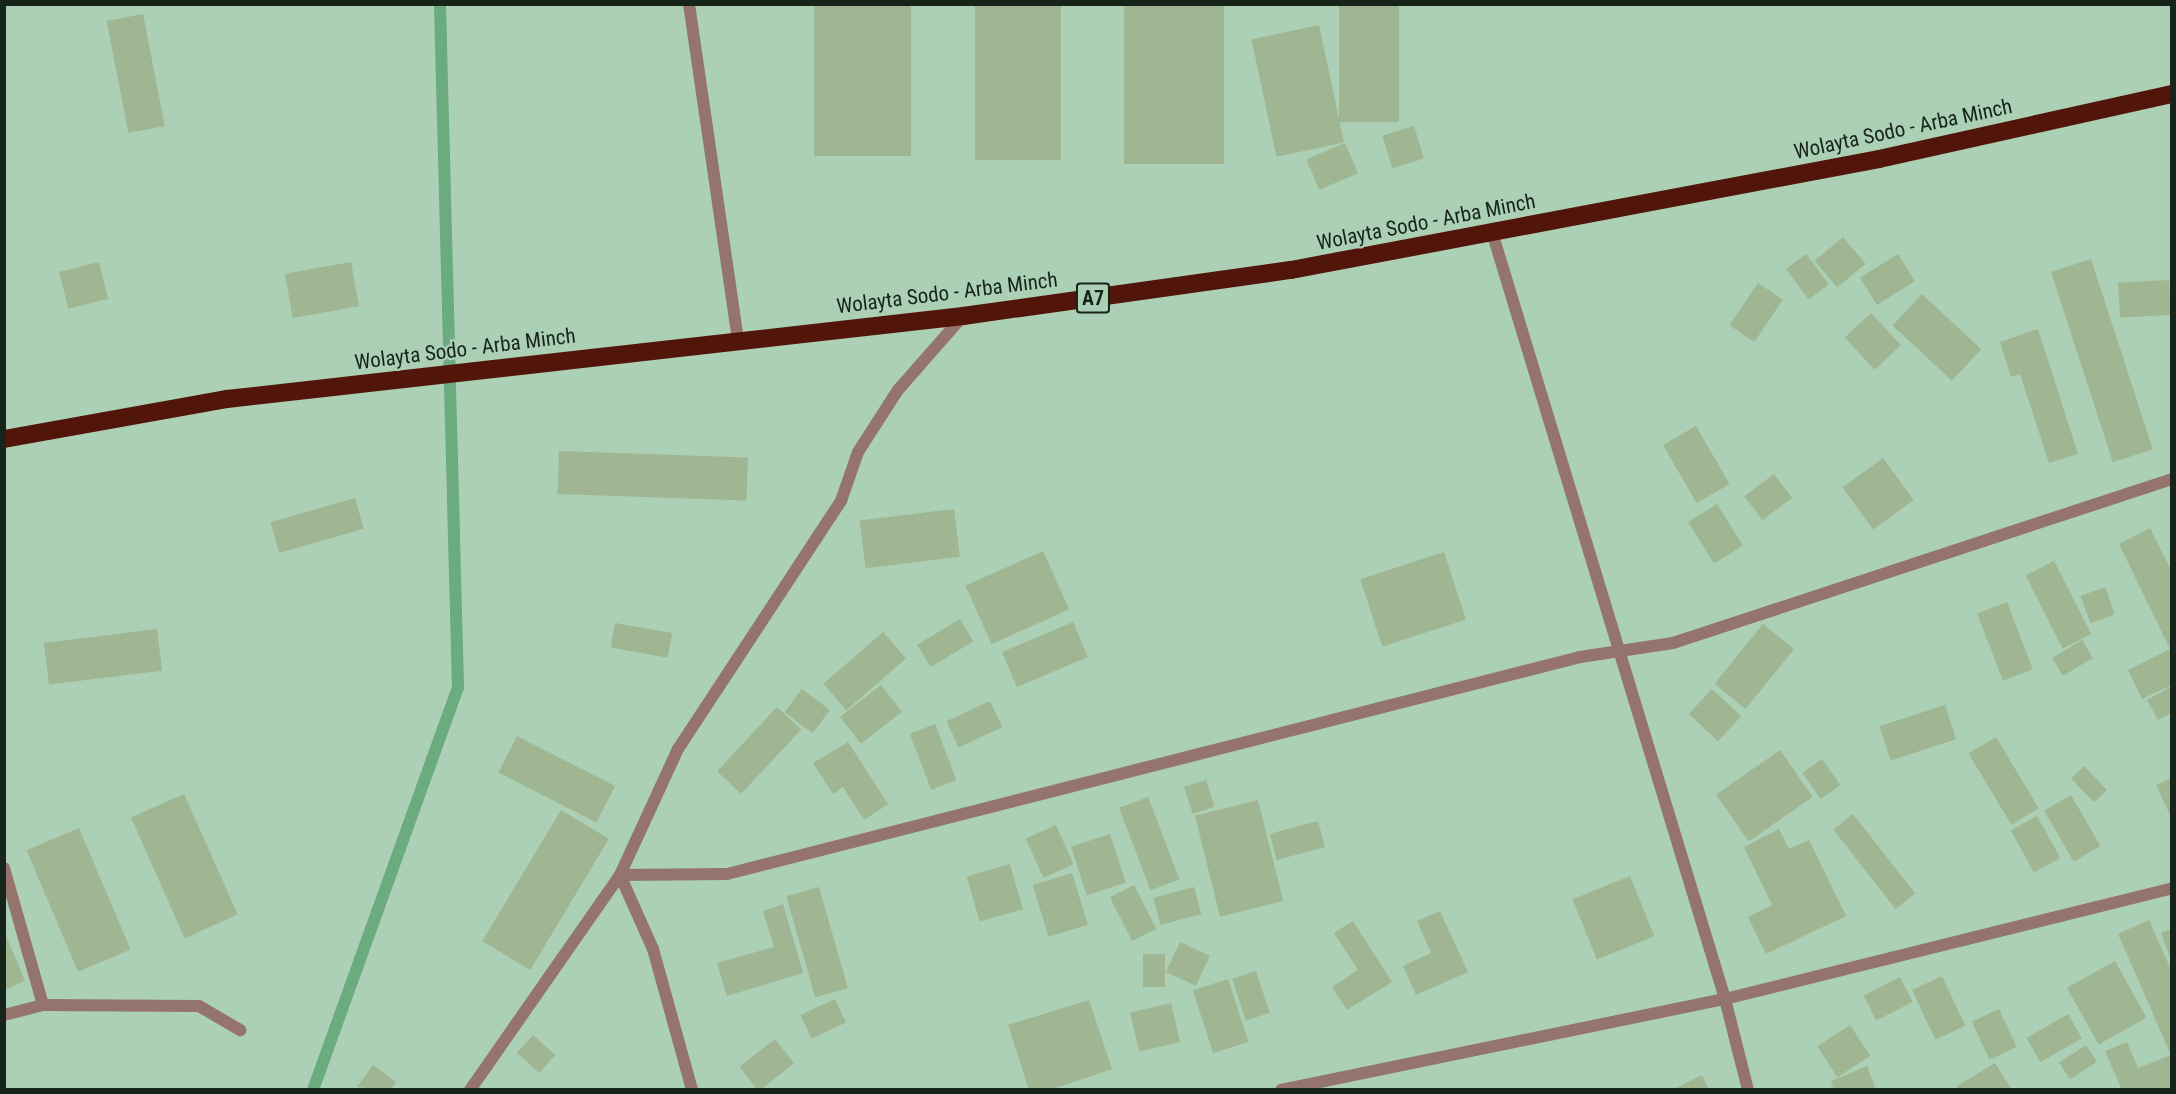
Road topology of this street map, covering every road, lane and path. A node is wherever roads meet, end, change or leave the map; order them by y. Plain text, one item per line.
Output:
1 (689, 4) edge
2 (2172, 94) edge
3 (1492, 232) junction
4 (963, 316) junction
5 (738, 341) junction
6 (4, 439) edge
7 (2172, 479) edge
8 (1621, 652) junction
9 (4, 868) edge
10 (620, 875) junction
11 (2172, 888) edge
12 (1725, 999) junction
13 (43, 1005) junction
14 (4, 1015) edge
15 (240, 1030) dead end
16 (470, 1089) edge
17 (692, 1089) edge
18 (1281, 1089) edge
19 (1748, 1089) edge

1 - 5 street
2 - 3 highway, Wolayta Sodo - Arba Minch / A7
3 - 4 highway, Wolayta Sodo - Arba Minch / A7
3 - 8 street
4 - 5 highway, Wolayta Sodo - Arba Minch / A7
4 - 10 street
5 - 6 highway, Wolayta Sodo - Arba Minch / A7
7 - 8 street
8 - 10 street
8 - 12 street
9 - 13 street
10 - 16 street
10 - 17 street
11 - 12 street
12 - 18 street
12 - 19 street
13 - 14 street
13 - 15 street

